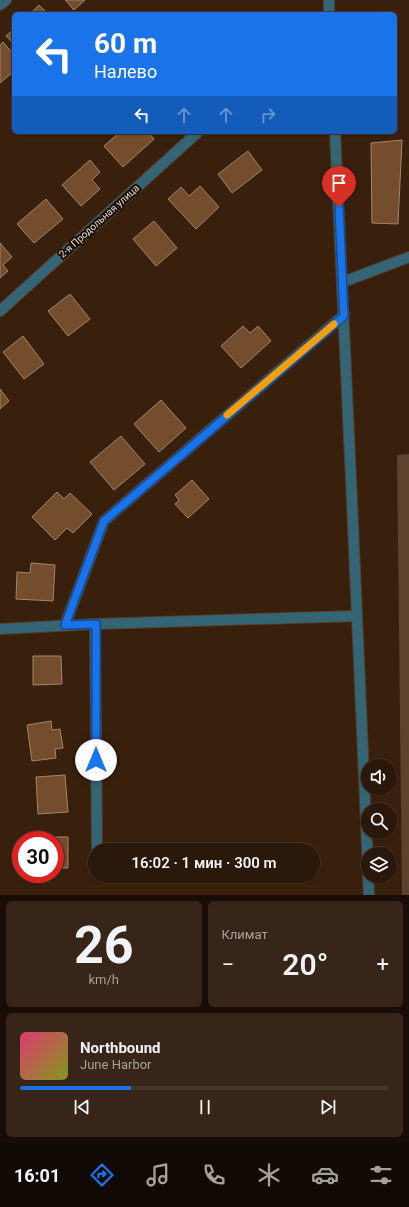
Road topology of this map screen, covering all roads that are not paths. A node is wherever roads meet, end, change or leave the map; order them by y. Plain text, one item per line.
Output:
1 (6, 0) edge
2 (329, 0) edge
3 (0, 5) edge
4 (329, 12) edge
5 (196, 134) edge
6 (335, 134) edge
7 (409, 257) edge
8 (343, 282) junction
9 (0, 311) edge
10 (344, 316) junction
11 (356, 616) junction
12 (96, 624) junction
13 (65, 625) junction
14 (0, 629) edge
15 (97, 843) edge
16 (367, 847) edge
17 (368, 883) edge
18 (369, 895) edge

1 - 3 street
2 - 4 street
5 - 9 street, 2-я Продольная улица
6 - 8 street
7 - 8 street
8 - 10 street
10 - 11 street
10 - 13 street
11 - 12 street
11 - 16 street
12 - 13 street
12 - 15 street
13 - 14 street
17 - 18 street

